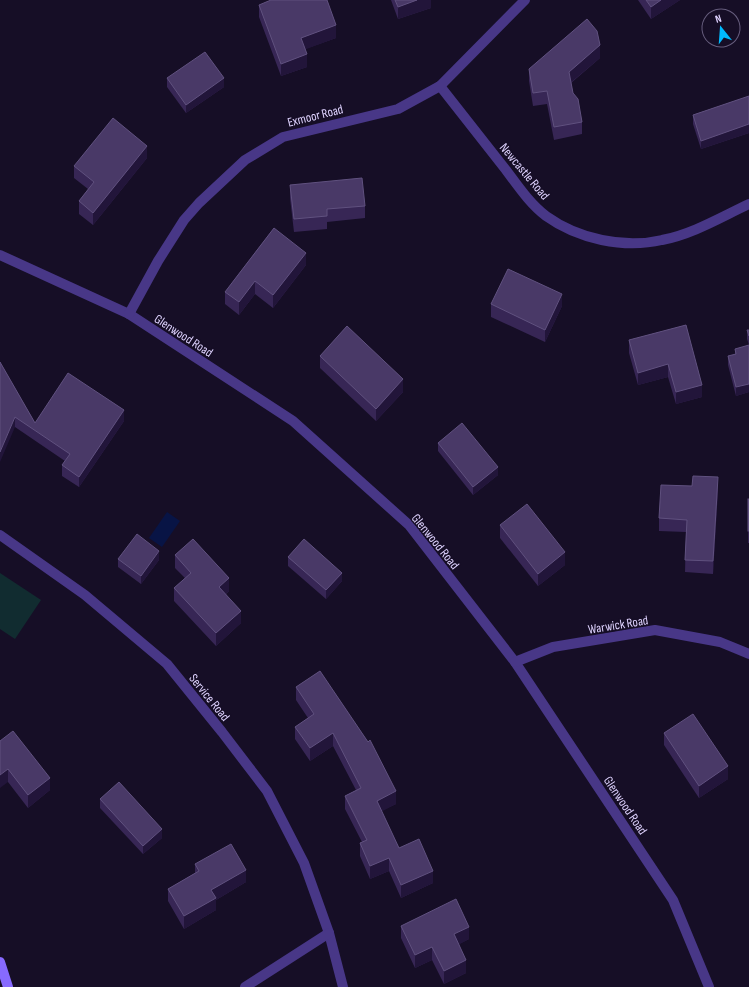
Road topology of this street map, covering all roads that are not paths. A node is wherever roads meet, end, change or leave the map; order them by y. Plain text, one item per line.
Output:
1 (525, 0) edge
2 (440, 86) junction
3 (749, 204) edge
4 (0, 255) edge
5 (129, 314) junction
6 (0, 535) edge
7 (749, 654) edge
8 (515, 662) junction
9 (329, 933) junction
10 (0, 962) edge
11 (8, 987) edge
12 (246, 987) edge
13 (343, 987) edge
14 (709, 987) edge

1 - 2 street, Exmoor Road
2 - 3 street, Newcastle Road
2 - 5 street, Exmoor Road
4 - 5 street, Glenwood Road
5 - 8 street, Glenwood Road
6 - 9 street, Service Road
7 - 8 street, Warwick Road
8 - 14 street, Glenwood Road
9 - 12 street
9 - 13 street, Service Road
10 - 11 street

